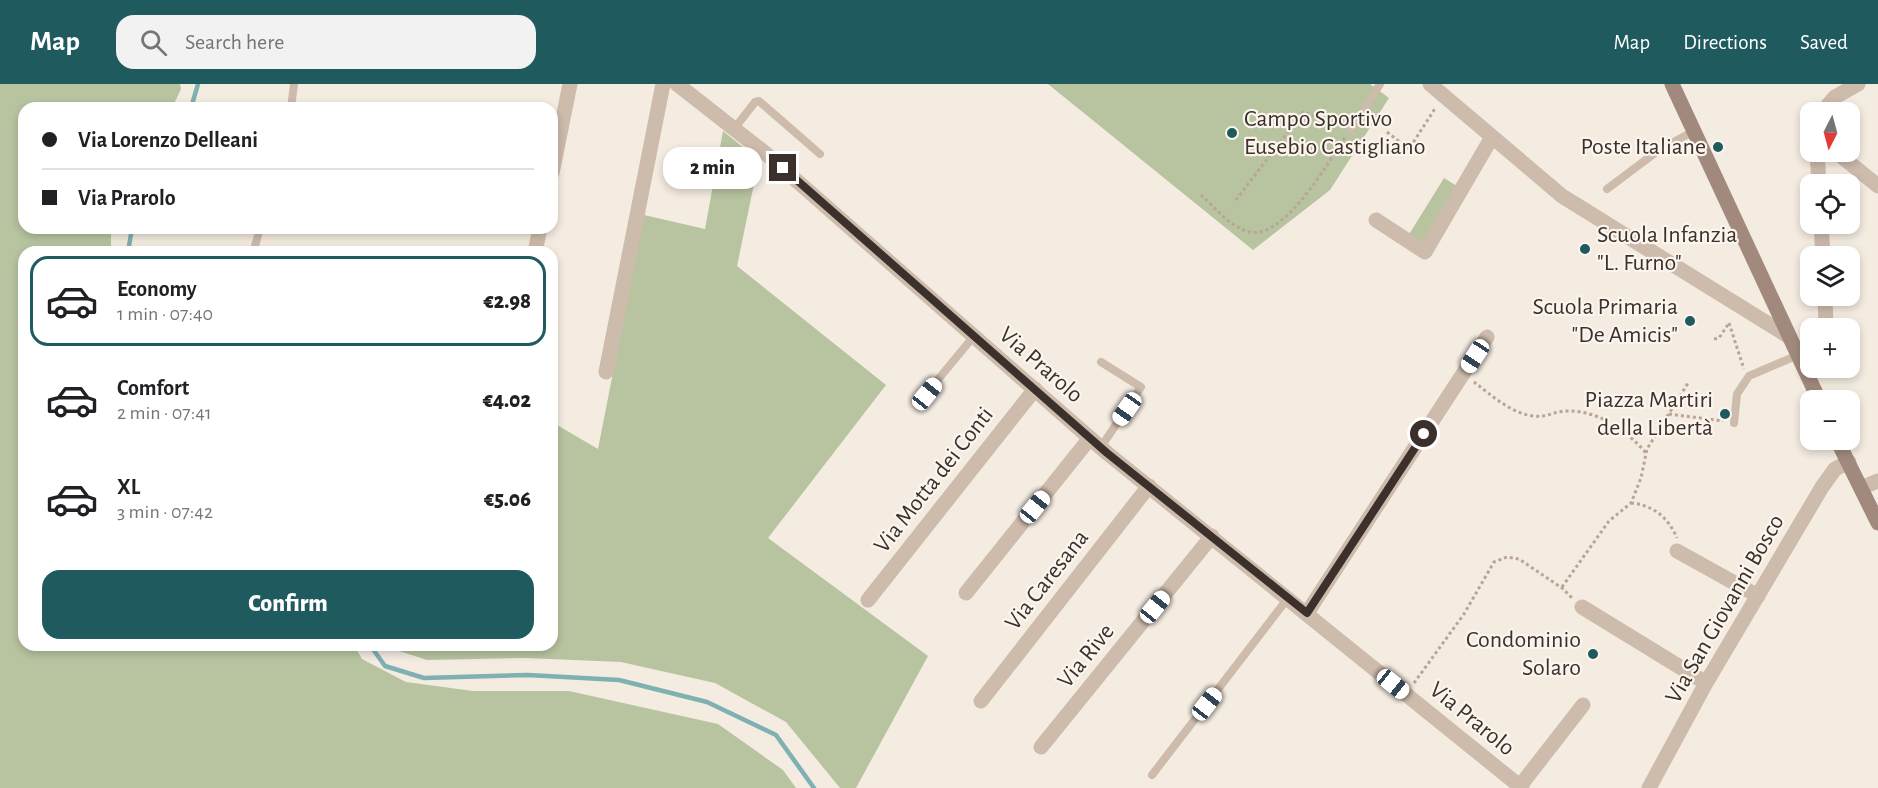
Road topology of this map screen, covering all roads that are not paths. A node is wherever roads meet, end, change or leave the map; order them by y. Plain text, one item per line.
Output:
1 (294, 84) edge
2 (570, 84) edge
3 (663, 84) edge
4 (677, 84) edge
5 (1380, 84) edge
6 (1430, 84) edge
7 (1672, 84) edge
8 (1858, 84) edge
9 (291, 102) edge
10 (1831, 102) edge
11 (734, 129) junction
12 (1351, 130) road end
13 (1694, 131) junction
14 (1492, 137) junction
15 (558, 143) edge
16 (820, 154) dead end
17 (1848, 162) edge
18 (1878, 186) edge
19 (1607, 189) dead end
20 (1376, 220) dead end
21 (974, 336) junction
22 (1788, 336) junction
23 (1487, 337) dead end
24 (1800, 347) edge
25 (1800, 353) edge
26 (1101, 362) dead end
27 (606, 372) dead end
28 (1035, 389) junction
29 (927, 394) dead end
30 (1734, 423) road end
31 (1095, 443) junction
32 (1843, 450) edge
33 (1849, 462) junction
34 (1878, 482) edge
35 (1149, 486) junction
36 (1861, 488) junction
37 (1878, 524) edge
38 (1212, 536) junction
39 (1681, 553) road end
40 (966, 593) dead end
41 (1758, 596) junction
42 (1288, 598) junction
43 (868, 600) dead end
44 (1582, 607) road end
45 (1307, 613) junction
46 (1706, 683) junction
47 (981, 701) dead end
48 (1583, 705) dead end
49 (1041, 747) dead end
50 (1152, 775) dead end
51 (1521, 787) edge
52 (1649, 788) edge

1 - 9 lane
2 - 15 street
3 - 27 street
4 - 11 street, Via Prarolo
5 - 12 lane
6 - 14 street
7 - 13 main road
8 - 10 street
11 - 16 lane
11 - 21 street, Via Prarolo
13 - 19 lane
13 - 22 main road
14 - 20 street
14 - 22 street
17 - 18 street
21 - 28 street, Via Prarolo
21 - 29 lane
22 - 24 main road
23 - 45 street
25 - 30 lane
26 - 31 lane
28 - 31 street, Via Prarolo
28 - 43 street, Via Motta dei Conti
31 - 35 street, Via Prarolo
31 - 40 street
32 - 33 main road
33 - 36 main road
33 - 41 street, Via San Giovanni Bosco
34 - 36 street
35 - 38 street, Via Prarolo
35 - 47 street, Via Caresana
36 - 37 main road
38 - 42 street, Via Prarolo
38 - 49 street, Via Rive
39 - 41 street
41 - 46 street, Via San Giovanni Bosco
42 - 45 street, Via Prarolo
42 - 50 lane
44 - 46 street
45 - 51 street, Via Prarolo
46 - 52 street, Via San Giovanni Bosco
48 - 51 street

